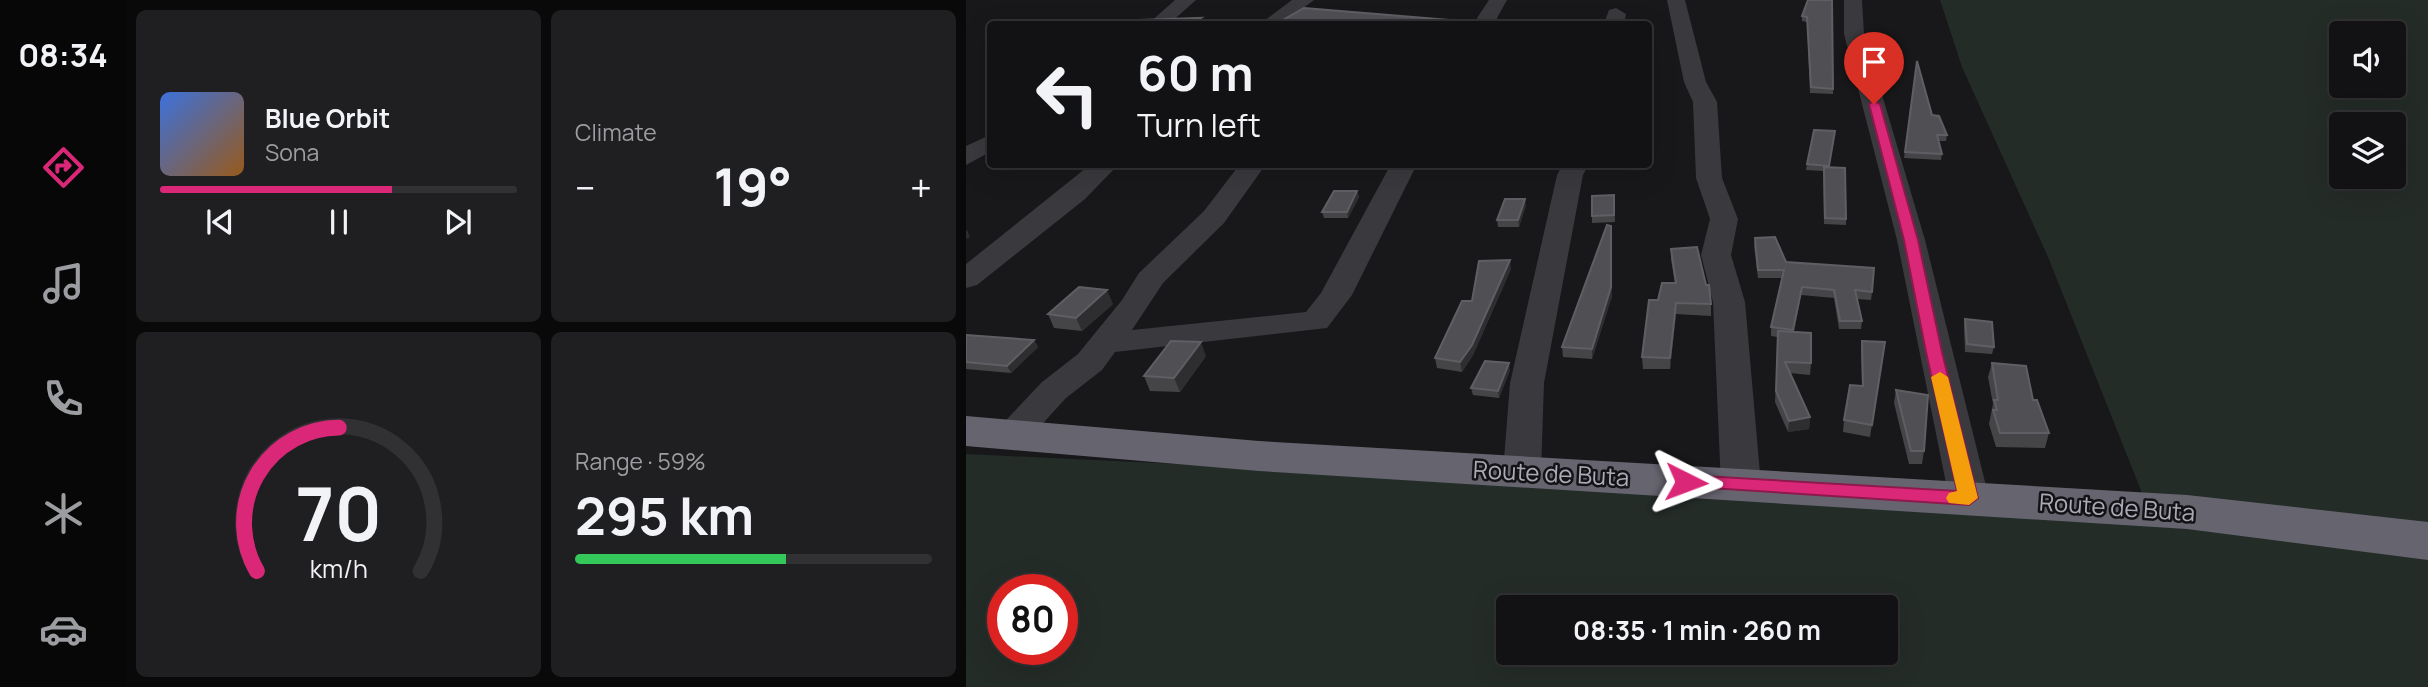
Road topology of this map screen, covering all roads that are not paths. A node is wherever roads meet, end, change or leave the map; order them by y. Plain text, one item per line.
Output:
1 (1187, 0) edge
2 (1305, 0) edge
3 (1498, 0) edge
4 (1676, 0) edge
5 (1853, 0) edge
6 (1162, 21) edge
7 (1274, 21) edge
8 (1488, 21) edge
9 (987, 144) edge
10 (966, 157) edge
11 (1103, 168) edge
12 (1251, 168) edge
13 (1402, 168) edge
14 (1574, 168) edge
15 (966, 279) edge
16 (1105, 343) junction
17 (966, 432) edge
18 (1011, 435) junction
19 (1522, 472) junction
20 (1741, 485) junction
21 (1969, 498) junction
22 (2428, 541) edge

1 - 6 street
2 - 7 street
3 - 8 street
4 - 20 street
5 - 21 street
9 - 10 street
11 - 15 street
12 - 16 street
13 - 16 street
14 - 19 street
16 - 18 street
17 - 18 highway, Route de Buta
18 - 19 highway, Route de Buta
19 - 20 highway, Route de Buta
20 - 21 highway, Route de Buta
21 - 22 highway, Route de Buta

